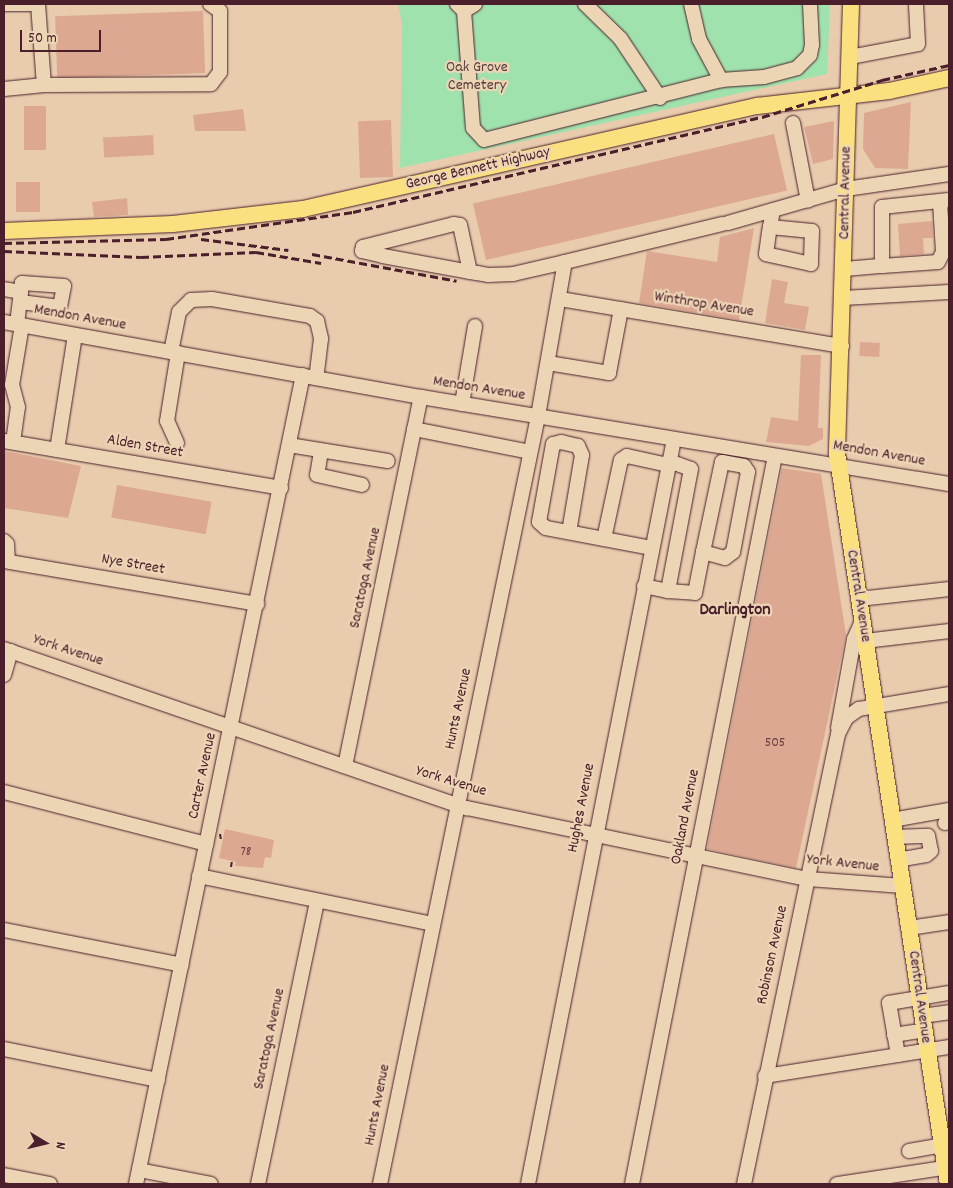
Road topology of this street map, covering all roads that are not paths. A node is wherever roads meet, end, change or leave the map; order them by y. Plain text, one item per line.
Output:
1 (4, 4) edge
2 (38, 4) edge
3 (49, 4) edge
4 (210, 4) edge
5 (585, 4) edge
6 (691, 4) edge
7 (810, 4) edge
8 (851, 4) edge
9 (916, 4) edge
10 (466, 6) edge
11 (850, 57) junction
12 (949, 78) edge
13 (722, 80) junction
14 (44, 86) junction
15 (4, 89) edge
16 (848, 94) junction
17 (660, 98) junction
18 (793, 123) dead end
19 (949, 174) edge
20 (846, 188) junction
21 (944, 200) edge
22 (808, 201) junction
23 (773, 210) junction
24 (770, 227) dead end
25 (4, 231) edge
26 (565, 262) junction
27 (882, 266) junction
28 (845, 269) junction
29 (470, 272) junction
30 (4, 289) edge
31 (949, 292) edge
32 (843, 298) junction
33 (560, 299) junction
34 (621, 309) junction
35 (14, 324) edge
36 (475, 326) dead end
37 (75, 335) junction
38 (842, 346) junction
39 (174, 352) junction
40 (548, 363) junction
41 (310, 376) junction
42 (421, 396) junction
43 (462, 404) junction
44 (538, 416) junction
45 (414, 429) junction
46 (674, 439) junction
47 (8, 441) edge
48 (177, 443) dead end
49 (289, 446) junction
50 (57, 450) junction
51 (321, 451) junction
52 (530, 452) junction
53 (775, 456) junction
54 (388, 461) dead end
55 (669, 463) junction
56 (838, 465) junction
57 (949, 484) edge
58 (362, 485) dead end
59 (281, 488) junction
60 (741, 510) junction
61 (764, 514) junction
62 (569, 532) junction
63 (604, 539) junction
64 (4, 541) edge
65 (652, 548) junction
66 (702, 552) junction
67 (6, 561) edge
68 (644, 586) junction
69 (949, 589) edge
70 (668, 591) junction
71 (858, 599) junction
72 (257, 604) junction
73 (862, 620) junction
74 (945, 632) edge
75 (865, 641) junction
76 (7, 650) edge
77 (4, 675) edge
78 (949, 694) edge
79 (874, 707) junction
80 (232, 725) junction
81 (838, 734) junction
82 (345, 766) junction
83 (4, 792) edge
84 (457, 805) junction
85 (948, 818) edge
86 (892, 820) junction
87 (594, 834) junction
88 (895, 837) junction
89 (206, 844) junction
90 (696, 857) junction
91 (899, 860) junction
92 (199, 876) junction
93 (808, 879) junction
94 (903, 886) junction
95 (317, 901) junction
96 (949, 922) edge
97 (432, 924) junction
98 (909, 928) junction
99 (4, 930) edge
100 (182, 966) junction
101 (949, 993) edge
102 (919, 998) junction
103 (949, 1012) edge
104 (923, 1023) junction
105 (894, 1035) junction
106 (949, 1047) edge
107 (4, 1049) edge
108 (927, 1051) junction
109 (898, 1055) junction
110 (765, 1076) junction
111 (158, 1080) junction
112 (942, 1146) junction
113 (909, 1151) dead end
114 (947, 1168) edge
115 (139, 1170) junction
116 (4, 1175) edge
117 (50, 1184) edge
118 (136, 1184) edge
119 (211, 1184) edge
120 (258, 1184) edge
121 (380, 1184) edge
122 (528, 1184) edge
123 (632, 1184) edge
124 (744, 1184) edge
125 (837, 1184) edge
126 (948, 1184) edge

1 - 2 street
2 - 3 street
2 - 14 street
4 - 14 street
5 - 17 street
6 - 13 street
7 - 13 street
8 - 11 main road, Central Avenue
9 - 11 street
10 - 17 street
11 - 16 main road, Central Avenue
12 - 16 main road, George Bennett Highway
13 - 17 street
14 - 15 street
16 - 20 main road, Central Avenue
16 - 25 main road, George Bennett Highway
18 - 22 street
19 - 20 street
20 - 22 street
20 - 28 main road, Central Avenue
21 - 27 street
21 - 27 street
22 - 23 street
23 - 24 street
23 - 26 street
26 - 29 street
26 - 33 street, Hunts Avenue
27 - 28 street
28 - 32 main road, Central Avenue
29 - 29 street
30 - 35 street
31 - 32 street
32 - 38 main road, Central Avenue
33 - 34 street, Winthrop Avenue
33 - 40 street, Hunts Avenue
34 - 38 street, Winthrop Avenue
34 - 40 street
35 - 37 street, Mendon Avenue
35 - 47 street
36 - 43 street
37 - 39 street, Mendon Avenue
37 - 50 street
38 - 56 main road, Central Avenue
39 - 41 street, Mendon Avenue
39 - 41 street, Carter Avenue
39 - 48 street
40 - 44 street, Hunts Avenue
41 - 42 street, Mendon Avenue
41 - 49 street, Carter Avenue
42 - 43 street, Mendon Avenue
42 - 45 street, Saratoga Avenue
43 - 44 street, Mendon Avenue
44 - 46 street, Mendon Avenue
44 - 52 street, Hunts Avenue
45 - 52 street
45 - 82 street, Saratoga Avenue
46 - 53 street, Mendon Avenue
46 - 55 street, Hughes Avenue
47 - 50 street, Alden Street
49 - 51 street
49 - 59 street, Carter Avenue
50 - 59 street, Alden Street
51 - 54 street
51 - 58 street
52 - 84 street, Hunts Avenue
53 - 56 street, Mendon Avenue
53 - 61 street, Oakland Avenue
55 - 63 street
55 - 65 street, Hughes Avenue
55 - 70 street
56 - 57 street, Mendon Avenue
56 - 71 main road, Central Avenue
59 - 72 street, Carter Avenue
60 - 61 street
60 - 66 street
60 - 66 street
61 - 90 street, Oakland Avenue
62 - 62 street
62 - 63 street
63 - 65 street
64 - 67 street
65 - 68 street, Hughes Avenue
66 - 70 street
67 - 72 street, Nye Street
68 - 70 street
68 - 87 street, Hughes Avenue
69 - 71 street
71 - 73 main road, Central Avenue
72 - 80 street, Carter Avenue
73 - 75 main road, Central Avenue
73 - 81 street, Robinson Avenue
74 - 75 street
75 - 79 main road, Central Avenue
76 - 77 street
76 - 80 street, York Avenue
78 - 79 street, Robinson Avenue
79 - 81 street, Robinson Avenue
79 - 86 main road, Central Avenue
80 - 82 street, York Avenue
80 - 89 street, Carter Avenue
81 - 93 street, Robinson Avenue
82 - 84 street, York Avenue
83 - 89 street
84 - 87 street, York Avenue
84 - 97 street, Hunts Avenue
85 - 86 street
86 - 88 main road, Central Avenue
87 - 90 street, York Avenue
87 - 122 street, Hughes Avenue
88 - 91 main road, Central Avenue
88 - 91 street
89 - 92 street, Carter Avenue
90 - 93 street, York Avenue
90 - 123 street, Oakland Avenue
91 - 94 main road, Central Avenue
92 - 95 street
92 - 100 street, Carter Avenue
93 - 94 street, York Avenue
93 - 110 street, Robinson Avenue
94 - 98 main road, Central Avenue
95 - 97 street
95 - 120 street, Saratoga Avenue
96 - 98 street
97 - 121 street, Hunts Avenue
98 - 102 main road, Central Avenue
99 - 100 street
100 - 111 street, Carter Avenue
101 - 102 street
102 - 104 main road, Central Avenue
102 - 105 street
103 - 104 street
104 - 105 street
104 - 108 main road, Central Avenue
105 - 109 street
106 - 108 street
107 - 111 street
108 - 109 street
108 - 112 main road, Central Avenue
109 - 110 street
110 - 124 street, Robinson Avenue
111 - 115 street, Carter Avenue
112 - 113 street
112 - 114 main road, Central Avenue
114 - 125 street
114 - 126 main road, Central Avenue
115 - 118 street, Carter Avenue
115 - 119 street
116 - 117 street

